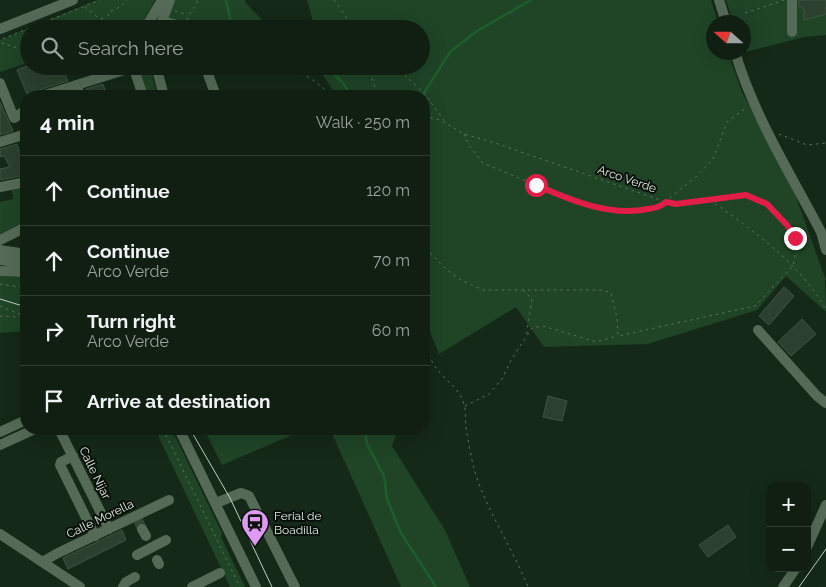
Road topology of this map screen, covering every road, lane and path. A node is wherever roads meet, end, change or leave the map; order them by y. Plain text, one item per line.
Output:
1 (73, 0) edge
2 (100, 0) edge
3 (127, 0) edge
4 (162, 0) edge
5 (170, 0) edge
6 (198, 0) edge
7 (334, 0) edge
8 (719, 0) edge
9 (784, 0) edge
10 (792, 0) edge
11 (84, 6) junction
12 (745, 13) dead end
13 (724, 15) edge
14 (23, 20) edge
15 (49, 20) edge
16 (105, 20) edge
17 (109, 20) edge
18 (150, 20) edge
19 (162, 20) edge
20 (184, 20) edge
21 (348, 20) edge
22 (20, 21) edge
23 (0, 29) edge
24 (20, 32) edge
25 (792, 32) dead end
26 (20, 48) edge
27 (737, 60) edge
28 (97, 75) edge
29 (108, 75) edge
30 (136, 75) edge
31 (158, 75) edge
32 (208, 75) edge
33 (303, 75) edge
34 (371, 75) edge
35 (404, 75) edge
36 (89, 81) junction
37 (0, 83) edge
38 (76, 85) junction
39 (61, 90) edge
40 (78, 90) edge
41 (141, 90) edge
42 (162, 90) edge
43 (214, 90) edge
44 (326, 90) edge
45 (376, 90) edge
46 (421, 90) edge
47 (430, 101) edge
48 (748, 107) dead end
49 (20, 115) edge
50 (430, 118) edge
51 (447, 124) junction
52 (765, 127) junction
53 (464, 134) junction
54 (20, 136) edge
55 (0, 142) edge
56 (826, 143) edge
57 (20, 183) edge
58 (0, 187) edge
59 (709, 199) junction
60 (666, 202) junction
61 (20, 230) edge
62 (0, 240) edge
63 (0, 250) edge
64 (430, 250) edge
65 (826, 250) edge
66 (20, 253) edge
67 (0, 260) edge
68 (20, 263) edge
69 (793, 266) junction
70 (0, 271) edge
71 (20, 272) edge
72 (0, 284) edge
73 (20, 287) edge
74 (521, 289) junction
75 (0, 306) edge
76 (825, 308) edge
77 (20, 314) edge
78 (0, 316) edge
79 (20, 317) edge
80 (758, 330) dead end
81 (618, 336) junction
82 (526, 337) junction
83 (430, 354) edge
84 (826, 403) edge
85 (464, 406) junction
86 (20, 423) edge
87 (0, 432) edge
88 (23, 435) edge
89 (62, 435) edge
90 (166, 435) edge
91 (182, 435) edge
92 (0, 446) edge
93 (73, 456) junction
94 (169, 500) dead end
95 (216, 503) junction
96 (826, 505) edge
97 (109, 529) junction
98 (0, 534) edge
99 (95, 536) junction
100 (811, 537) edge
101 (166, 540) dead end
102 (148, 541) junction
103 (137, 555) dead end
104 (42, 562) junction
105 (793, 572) edge
106 (220, 573) dead end
107 (136, 577) dead end
108 (80, 587) edge
109 (124, 587) edge
110 (192, 587) edge
111 (240, 587) edge
112 (256, 587) edge
113 (295, 587) edge
114 (528, 587) edge
115 (783, 587) edge

1 - 14 street
2 - 11 path
3 - 17 path
4 - 18 street
5 - 19 street
6 - 20 path
7 - 21 path
8 - 13 street
9 - 12 path
10 - 25 street
11 - 15 path
11 - 16 path
22 - 23 street
24 - 26 path
27 - 52 street
28 - 36 street
29 - 36 street
30 - 41 street
31 - 42 street
32 - 43 street
33 - 44 path
34 - 45 path
35 - 46 path
36 - 38 street
37 - 49 street
38 - 39 street
38 - 40 street
47 - 51 path
48 - 60 path
50 - 51 path, Arco Verde
51 - 53 path, Arco Verde
52 - 56 path
52 - 65 street
53 - 60 path, Arco Verde
53 - 60 path
54 - 55 street
57 - 58 street
59 - 60 path, Arco Verde
59 - 69 path
59 - 69 path, Arco Verde
61 - 62 street
63 - 66 street
64 - 74 path
67 - 68 street
69 - 76 path
69 - 81 path
70 - 71 street
72 - 73 path
74 - 81 path
74 - 82 path
75 - 77 path
78 - 79 path
80 - 84 street
81 - 82 path
82 - 85 path
83 - 85 path
85 - 114 path
86 - 87 street
88 - 92 street
89 - 93 street, Calle Nijar
90 - 111 path
91 - 95 street
93 - 97 street, Calle Nijar
93 - 99 street
94 - 102 street, Calle Morella
95 - 112 street
95 - 113 street
96 - 100 street
97 - 99 street, Calle Morella
97 - 102 street, Calle Morella
98 - 104 street
99 - 104 street, Calle Morella
101 - 102 street
102 - 103 street
104 - 108 street
105 - 115 street
106 - 110 street
107 - 109 street

